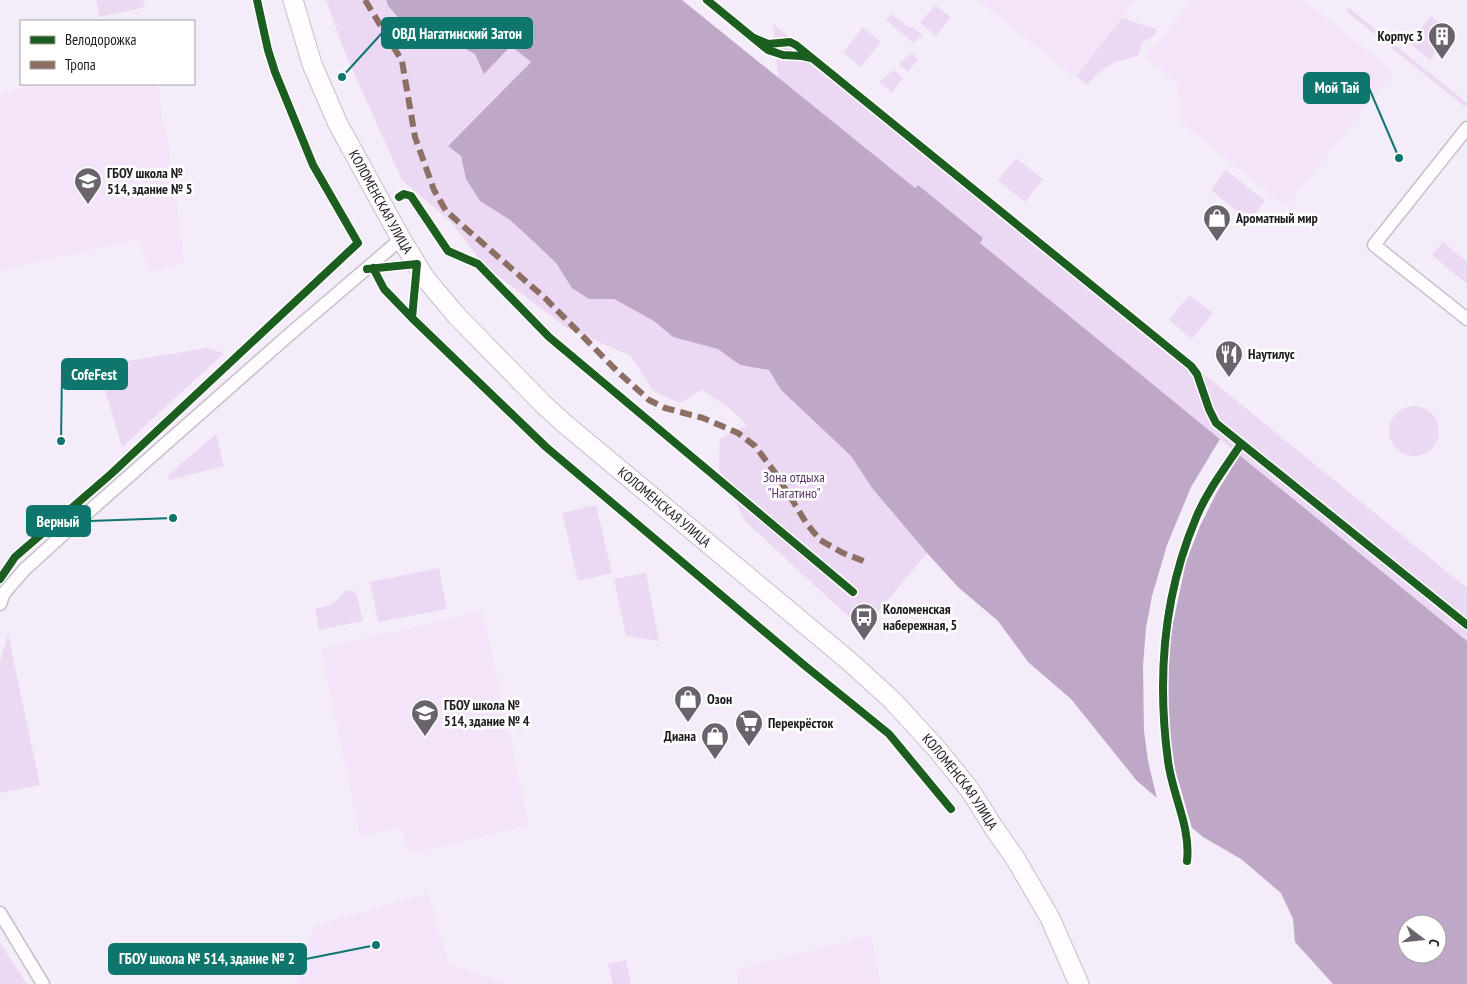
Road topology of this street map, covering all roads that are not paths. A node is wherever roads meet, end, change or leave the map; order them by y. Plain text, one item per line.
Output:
1 (293, 0) edge
2 (1467, 128) edge
3 (401, 239) junction
4 (1467, 320) edge
5 (0, 604) edge
6 (0, 913) edge
7 (43, 984) edge
8 (1079, 984) edge

1 - 3 street, КОЛОМЕНСКАЯ УЛИЦА
2 - 4 street
3 - 5 street
3 - 8 street, КОЛОМЕНСКАЯ УЛИЦА
6 - 7 street

